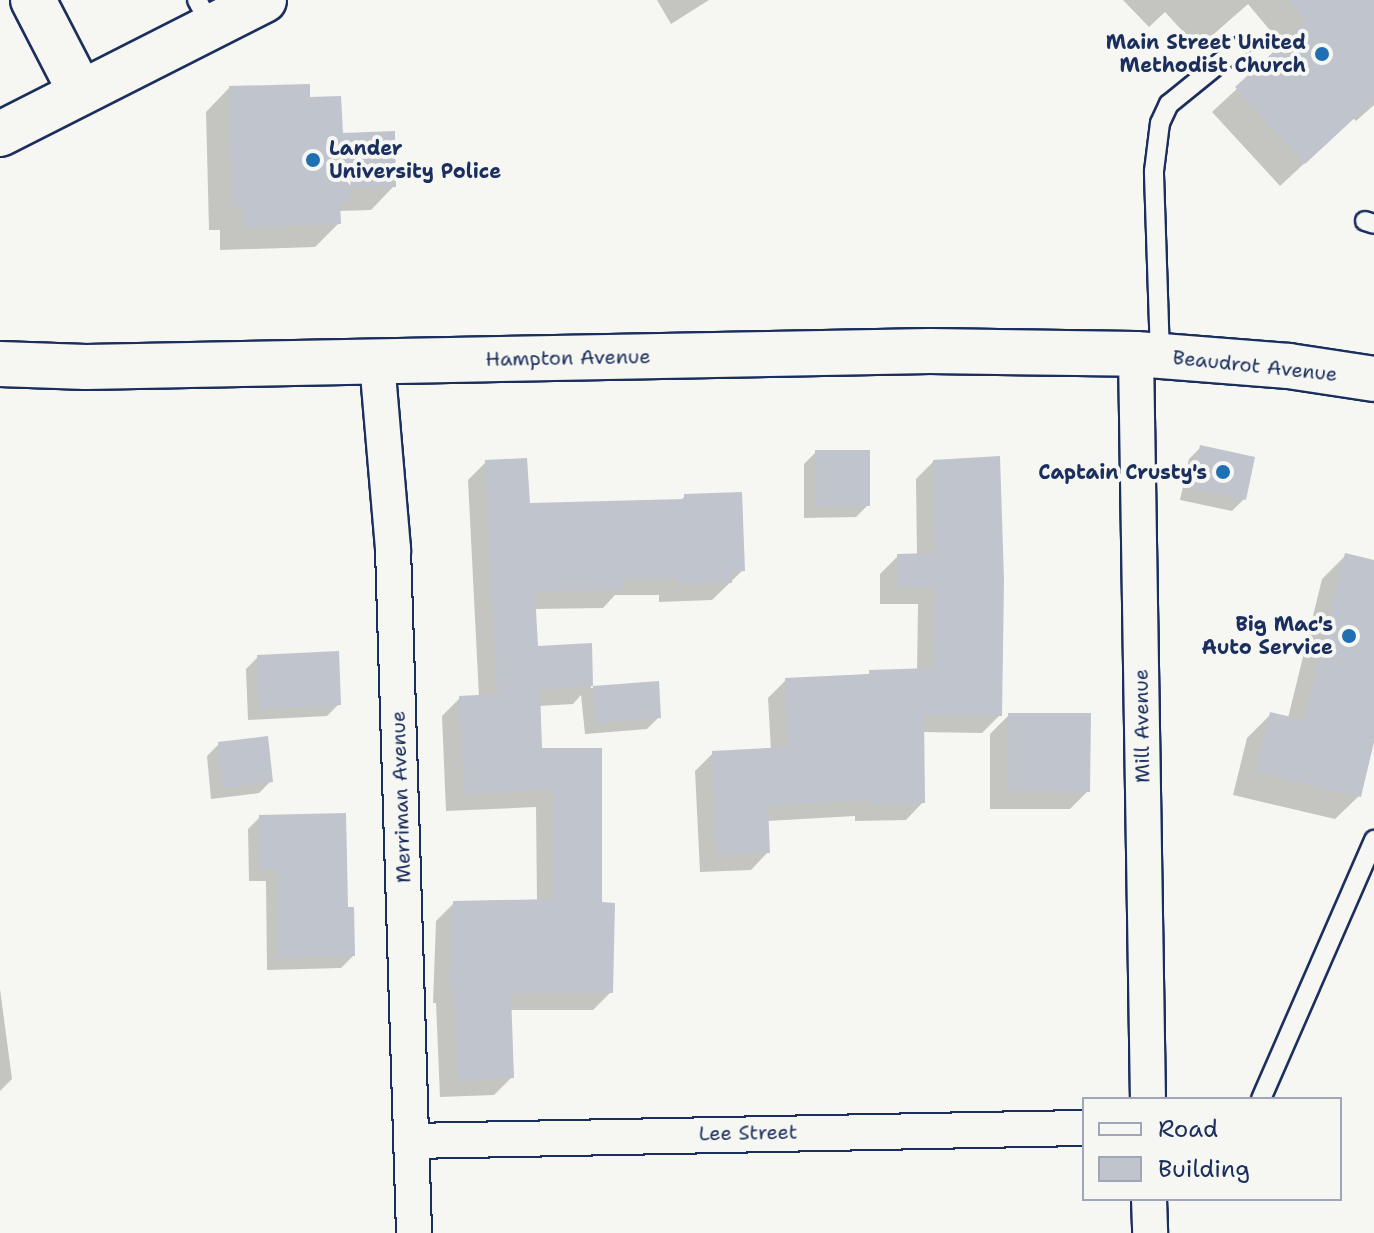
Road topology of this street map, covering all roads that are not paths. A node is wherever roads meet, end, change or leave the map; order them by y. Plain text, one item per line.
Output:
1 (33, 0) edge
2 (264, 0) edge
3 (204, 13) edge
4 (1243, 44) dead end
5 (80, 91) junction
6 (0, 134) edge
7 (1148, 355) junction
8 (377, 362) junction
9 (0, 364) edge
10 (1374, 379) edge
11 (1374, 840) edge
12 (1148, 1097) edge
13 (1262, 1097) edge
14 (1082, 1128) edge
15 (411, 1141) junction
16 (1149, 1201) edge
17 (414, 1233) edge
18 (1150, 1233) edge

1 - 5 main road
2 - 3 main road
3 - 5 main road
4 - 7 lane
5 - 6 main road
7 - 8 main road, Hampton Avenue
7 - 10 main road, Beaudrot Avenue
7 - 12 street, Mill Avenue
8 - 9 main road, Hampton Avenue
8 - 15 street, Merriman Avenue
11 - 13 lane
14 - 15 street, Lee Street
15 - 17 street, Merriman Avenue
16 - 18 street

